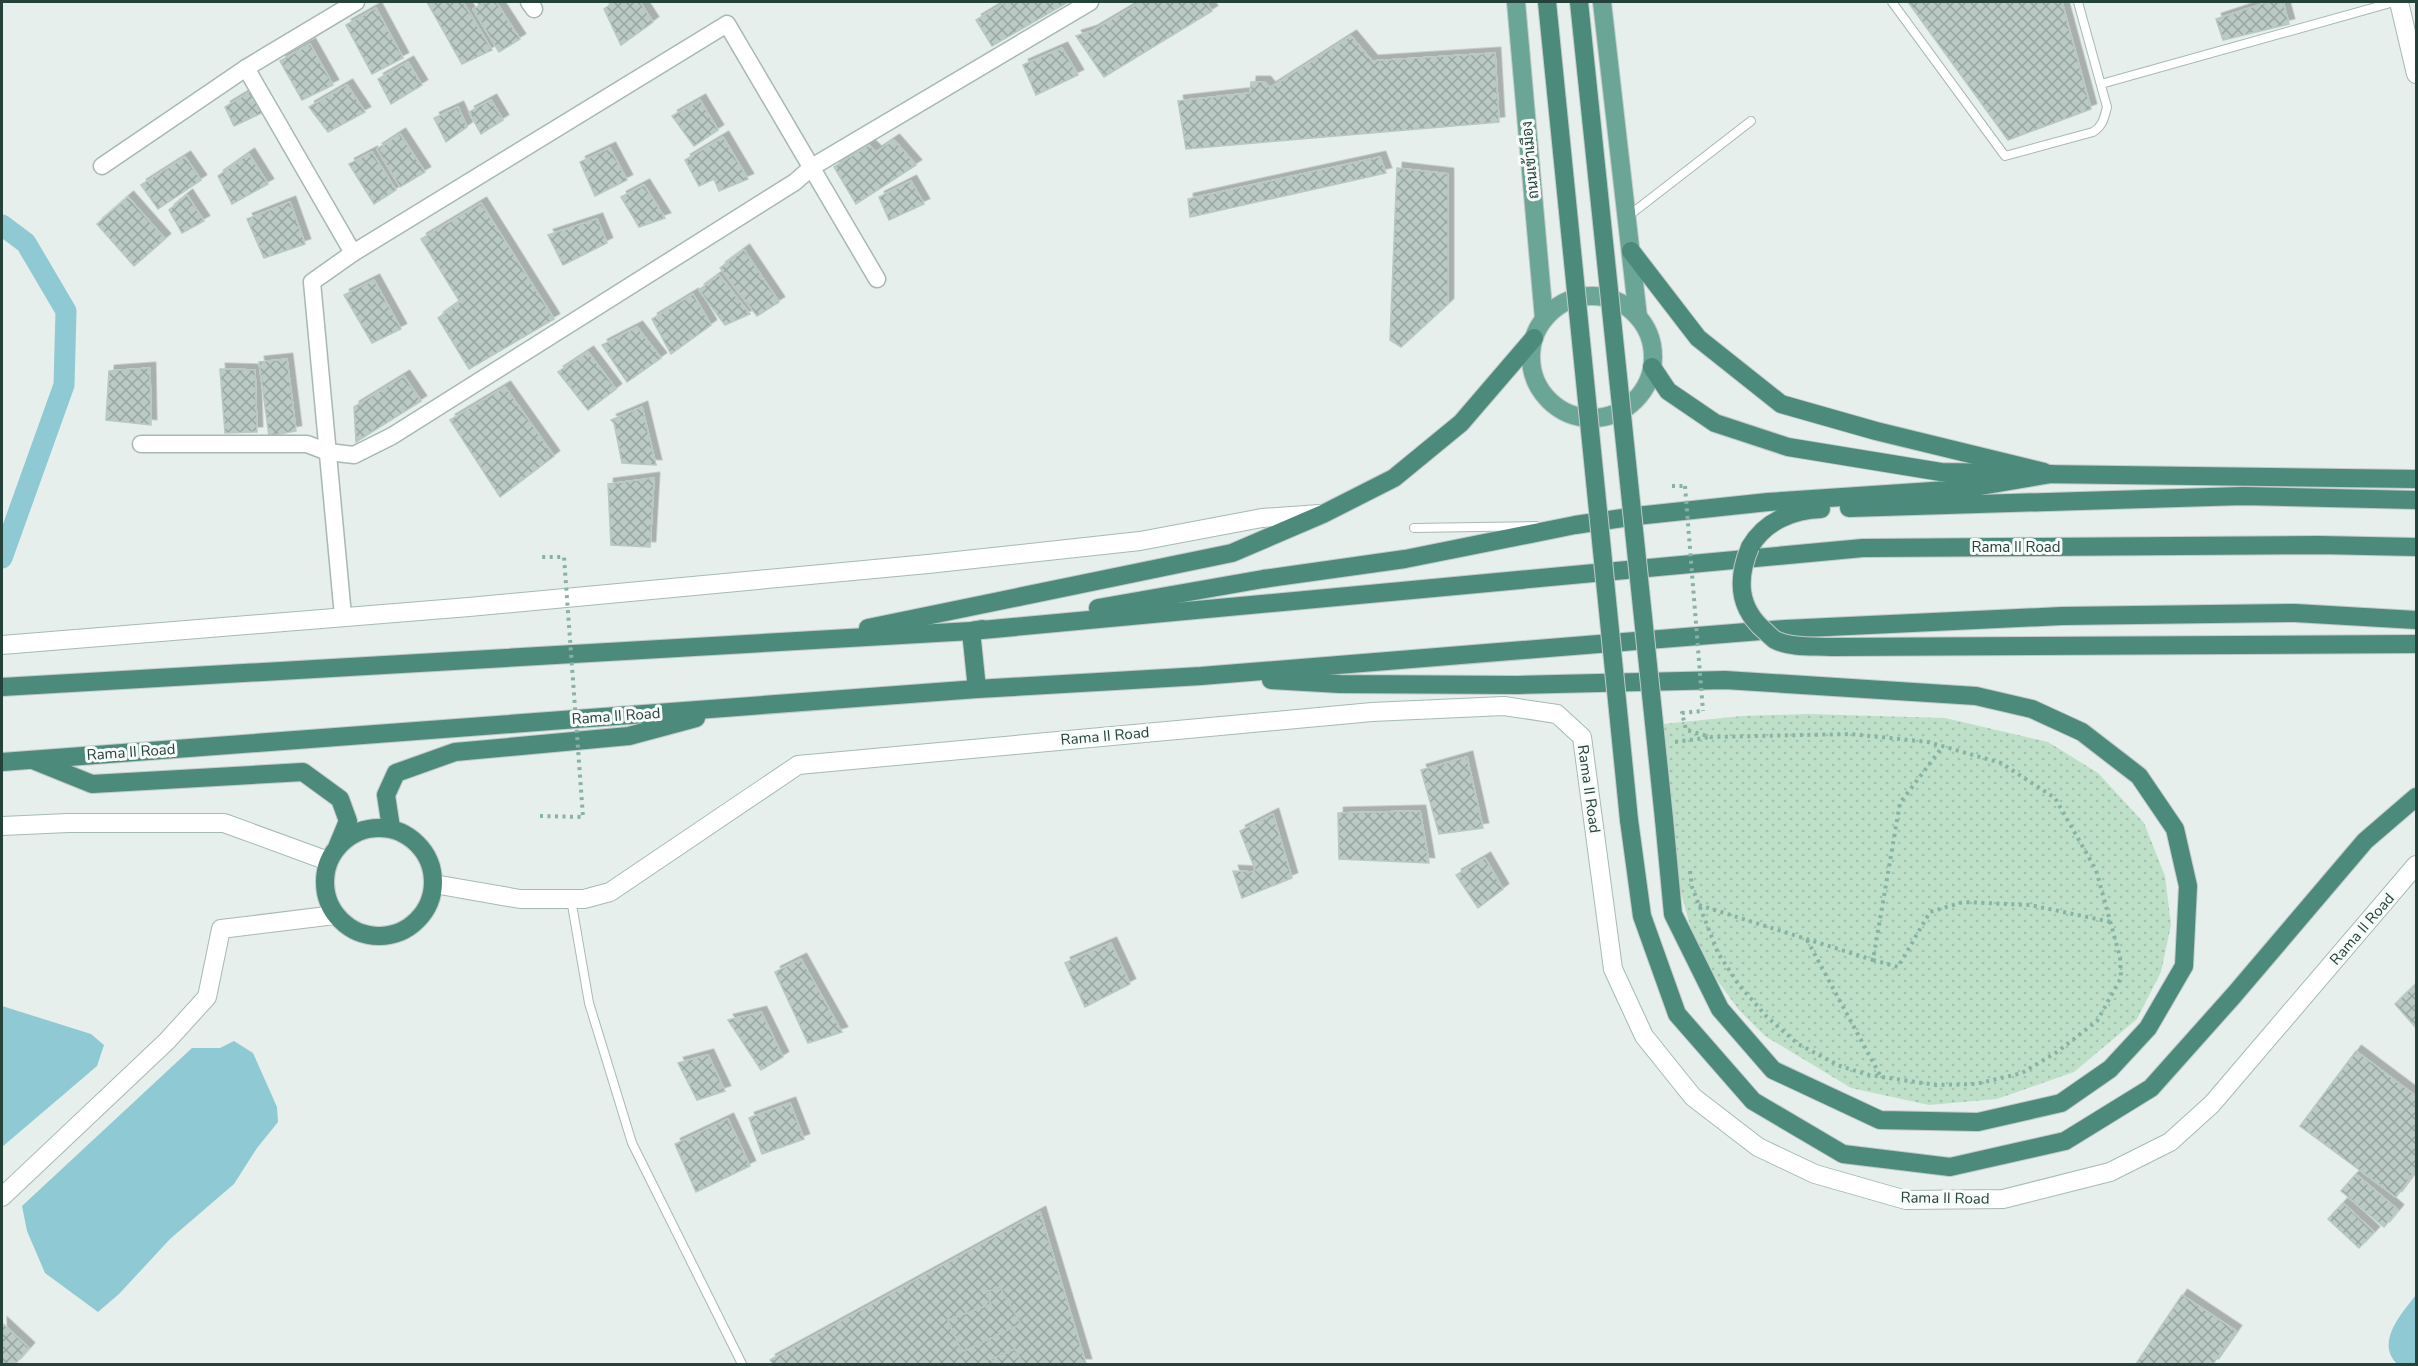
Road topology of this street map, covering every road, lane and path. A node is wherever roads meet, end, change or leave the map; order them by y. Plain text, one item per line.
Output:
1 (356, 2) edge
2 (1090, 2) edge
3 (1516, 2) edge
4 (1547, 2) edge
5 (1579, 2) edge
6 (1602, 2) edge
7 (1892, 2) edge
8 (2078, 2) edge
9 (2396, 2) edge
10 (246, 68) junction
11 (2416, 74) edge
12 (2101, 84) junction
13 (1751, 121) dead end
14 (102, 166) dead end
15 (813, 167) junction
16 (1627, 217) junction
17 (1631, 251) junction
18 (353, 253) junction
19 (878, 279) dead end
20 (1638, 317) junction
21 (1544, 320) junction
22 (1534, 338) junction
23 (1652, 367) junction
24 (1625, 409) junction
25 (1584, 418) junction
26 (141, 444) dead end
27 (328, 452) junction
28 (2051, 474) junction
29 (2416, 479) edge
30 (1672, 486) dead end
31 (2416, 500) edge
32 (1323, 514) junction
33 (1636, 516) junction
34 (1594, 522) junction
35 (1575, 525) junction
36 (1414, 528) dead end
37 (2416, 547) edge
38 (541, 557) dead end
39 (343, 616) junction
40 (2416, 620) edge
41 (971, 631) junction
42 (807, 640) junction
43 (2416, 644) edge
44 (2, 645) edge
45 (1201, 676) junction
46 (4, 686) edge
47 (976, 689) junction
48 (742, 706) junction
49 (1711, 737) junction
50 (1943, 746) junction
51 (1675, 753) dead end
52 (30, 760) junction
53 (2, 762) edge
54 (2416, 797) edge
55 (540, 816) dead end
56 (2, 826) edge
57 (391, 828) junction
58 (338, 845) junction
59 (328, 861) junction
60 (1689, 865) dead end
61 (2416, 865) edge
62 (434, 884) junction
63 (571, 899) junction
64 (1698, 905) junction
65 (335, 915) junction
66 (2111, 922) junction
67 (1807, 939) junction
68 (1873, 960) junction
69 (1881, 1077) junction
70 (2, 1197) edge
71 (742, 1365) edge

1 - 10 street
2 - 15 street
3 - 21 main road, ถนนเข้าเมือง
4 - 54 highway, bridge
5 - 45 highway, bridge
6 - 16 main road
7 - 12 lane
8 - 12 lane
9 - 11 main road
9 - 12 lane
10 - 14 street
10 - 18 street
13 - 16 lane
15 - 18 street
15 - 19 street
15 - 27 street
16 - 17 main road
17 - 20 main road
17 - 28 highway
18 - 27 street
20 - 21 main road
20 - 23 main road
21 - 22 main road
22 - 25 main road
22 - 32 highway
23 - 24 main road
23 - 28 highway
24 - 25 main road
24 - 33 highway
25 - 34 highway
26 - 27 street
27 - 39 street
28 - 29 highway
28 - 33 highway
30 - 49 path, bridge
31 - 43 highway, bridge
32 - 39 main road
32 - 42 highway
33 - 34 highway
34 - 35 highway
35 - 36 lane
35 - 41 highway
37 - 41 highway, Rama II Road
38 - 55 path, bridge
39 - 44 main road
40 - 45 highway, Rama II Road
41 - 42 highway, Rama II Road
41 - 47 highway
42 - 46 highway, Rama II Road
45 - 47 highway, Rama II Road
47 - 48 highway, Rama II Road
48 - 52 highway, Rama II Road
48 - 57 highway
49 - 50 path
49 - 51 path
50 - 66 path
50 - 68 path
52 - 53 highway, Rama II Road
52 - 58 highway
56 - 59 main road
57 - 58 highway
57 - 62 highway
58 - 59 highway
59 - 65 highway
60 - 64 path
61 - 63 main road, Rama II Road
62 - 63 main road, Rama II Road
62 - 65 highway
63 - 71 lane
64 - 67 path
64 - 69 path
65 - 70 main road
66 - 68 path
66 - 69 path
67 - 68 path
67 - 69 path

